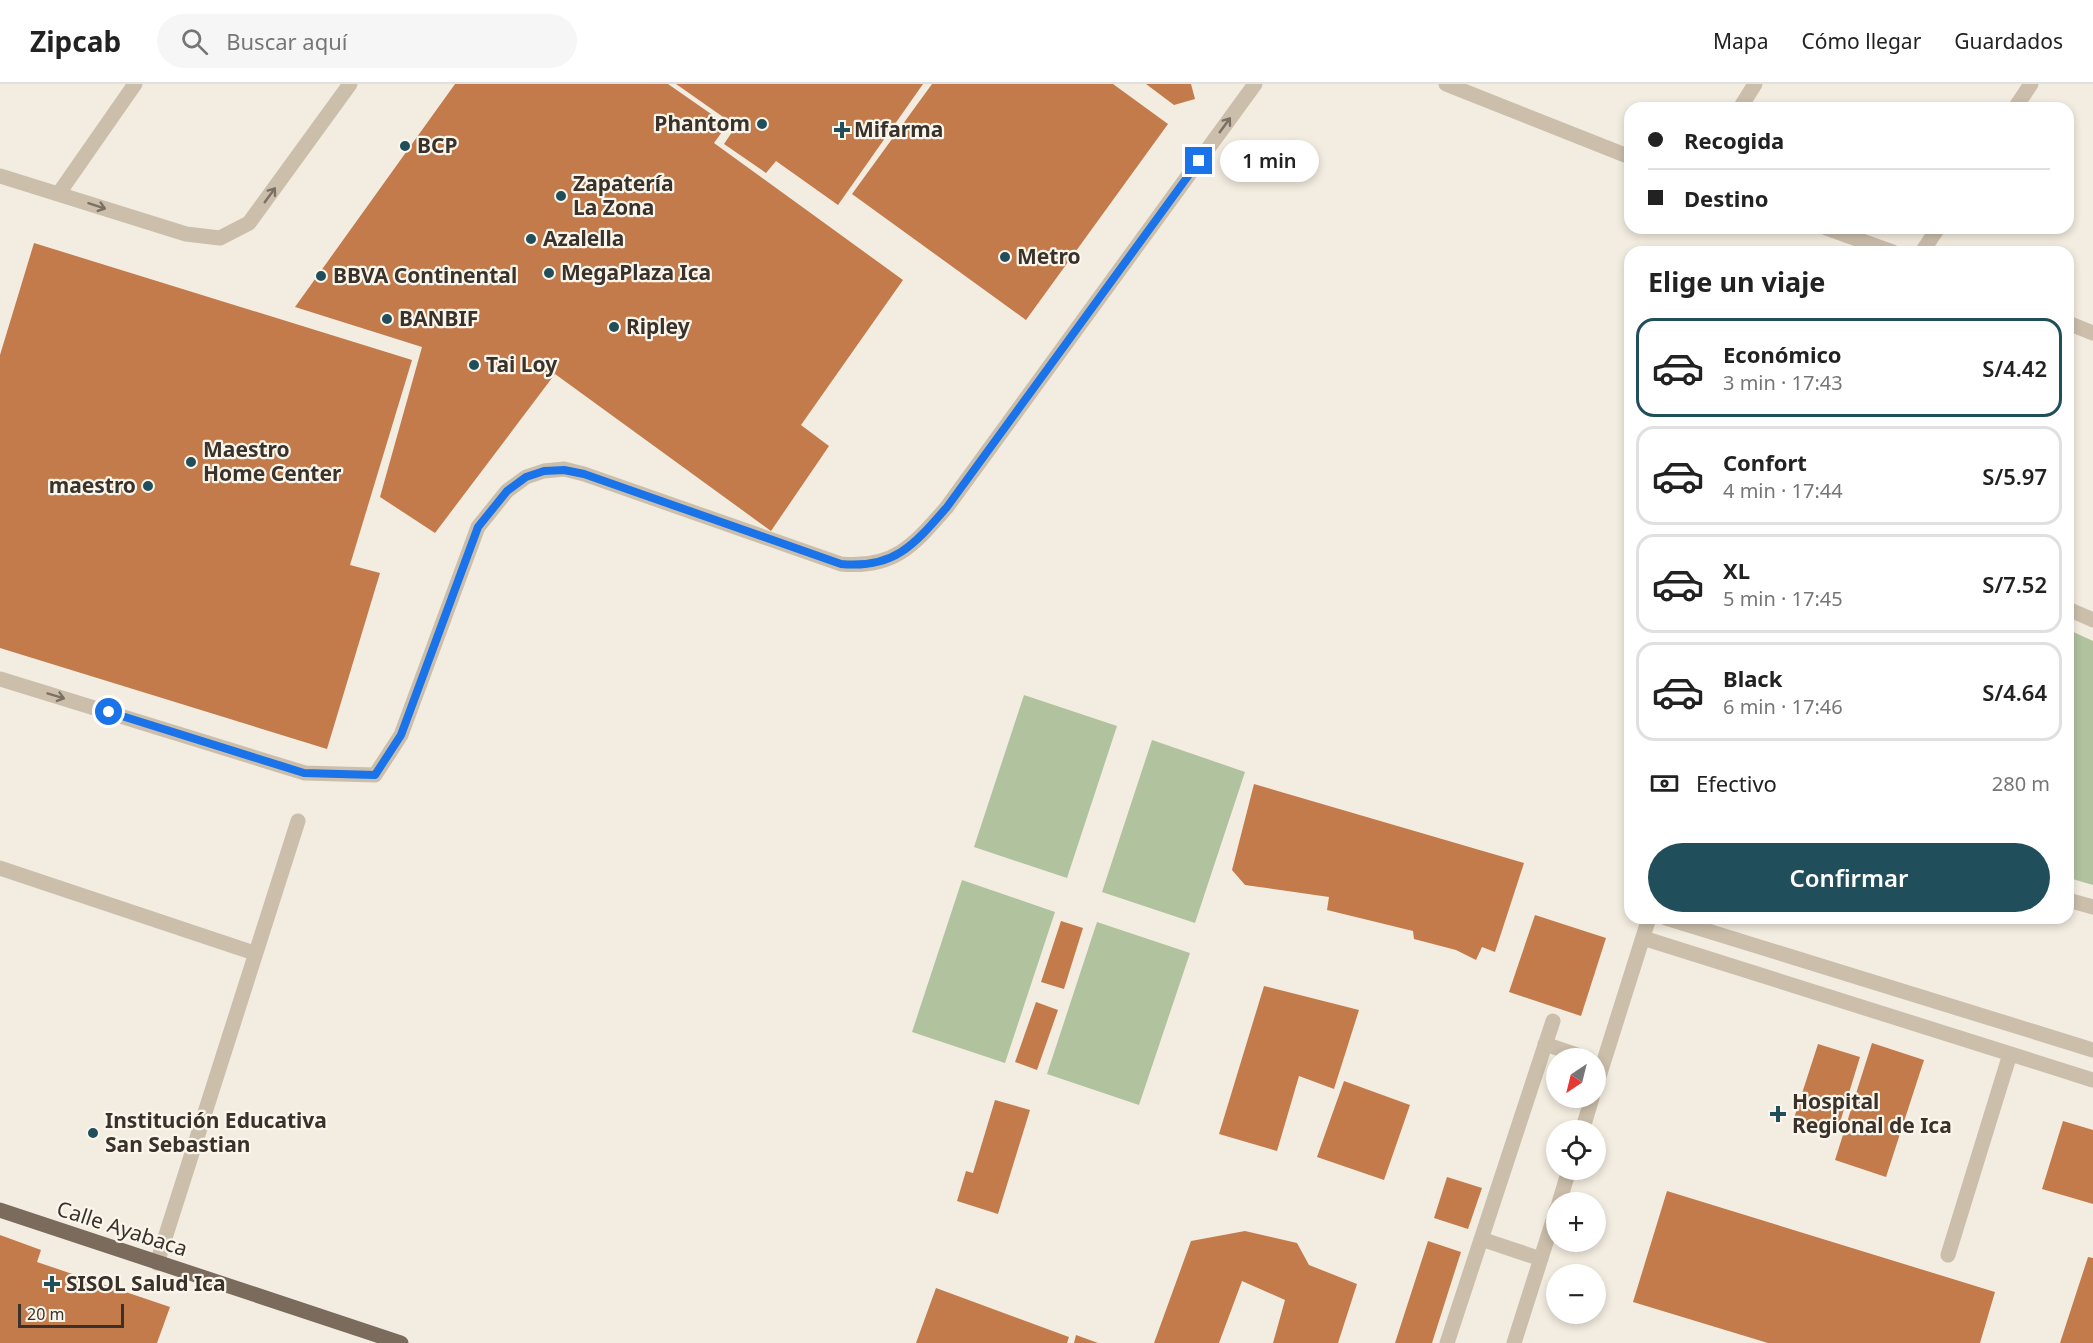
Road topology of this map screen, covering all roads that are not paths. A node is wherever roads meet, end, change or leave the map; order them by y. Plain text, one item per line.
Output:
1 (135, 84) edge
2 (350, 84) edge
3 (1255, 84) edge
4 (1446, 84) edge
5 (1755, 84) edge
6 (2031, 84) edge
7 (1744, 102) edge
8 (2019, 102) edge
9 (1624, 155) edge
10 (0, 177) edge
11 (58, 193) junction
12 (1843, 234) edge
13 (1876, 246) edge
14 (2074, 325) edge
15 (2093, 333) edge
16 (2074, 612) edge
17 (2093, 620) edge
18 (0, 679) edge
19 (298, 820) dead end
20 (0, 868) edge
21 (2074, 902) edge
22 (2093, 907) edge
23 (1648, 924) edge
24 (1685, 924) edge
25 (1643, 938) junction
26 (254, 953) junction
27 (1553, 1021) dead end
28 (1545, 1044) junction
29 (1557, 1048) edge
30 (1601, 1048) edge
31 (2093, 1050) edge
32 (2010, 1054) junction
33 (2093, 1080) edge
34 (0, 1210) edge
35 (1481, 1239) junction
36 (1546, 1243) edge
37 (1948, 1255) dead end
38 (1541, 1259) junction
39 (157, 1263) junction
40 (402, 1343) edge
41 (1447, 1343) edge
42 (1514, 1343) edge

1 - 11 street
11 -> 2 street
18 -> 3 street
4 - 9 street
5 - 7 street
6 - 8 street
10 - 11 street
12 - 13 street
14 - 15 street
16 - 17 street
19 - 26 street
20 - 26 street
21 - 22 street
23 - 25 street
24 - 31 street
25 - 30 street
25 - 32 street
26 - 39 street
27 - 28 street
28 - 29 street
28 - 35 street
32 - 33 street
32 - 37 street
34 - 39 main road, Calle Ayabaca
35 - 38 street
35 - 41 street
36 - 38 street
38 - 42 street
39 - 40 main road, Calle Ayabaca

